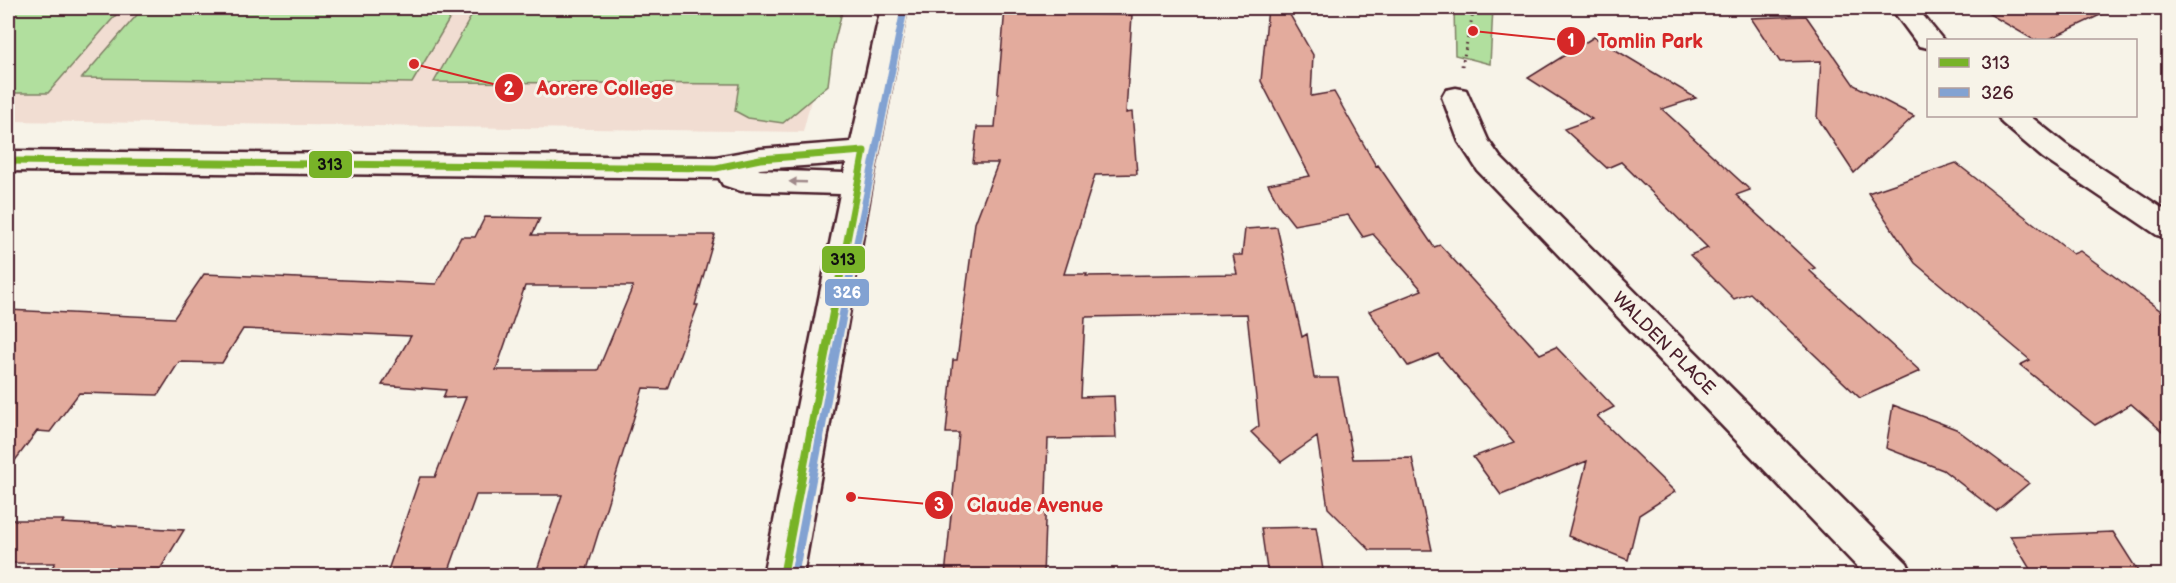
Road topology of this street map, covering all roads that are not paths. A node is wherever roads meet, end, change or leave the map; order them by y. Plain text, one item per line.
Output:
1 (894, 8) edge
2 (1904, 8) edge
3 (1928, 39) edge
4 (1456, 97) road end
5 (2013, 117) edge
6 (864, 151) junction
7 (8, 160) edge
8 (716, 168) junction
9 (857, 184) junction
10 (2169, 227) edge
11 (783, 576) edge
12 (1893, 576) edge

1 - 6 main road
2 - 3 main road
4 - 12 main road, WALDEN PLACE
5 - 10 main road
6 - 8 main road
6 - 9 main road
7 - 8 main road
9 -> 8 main road
9 - 11 main road

